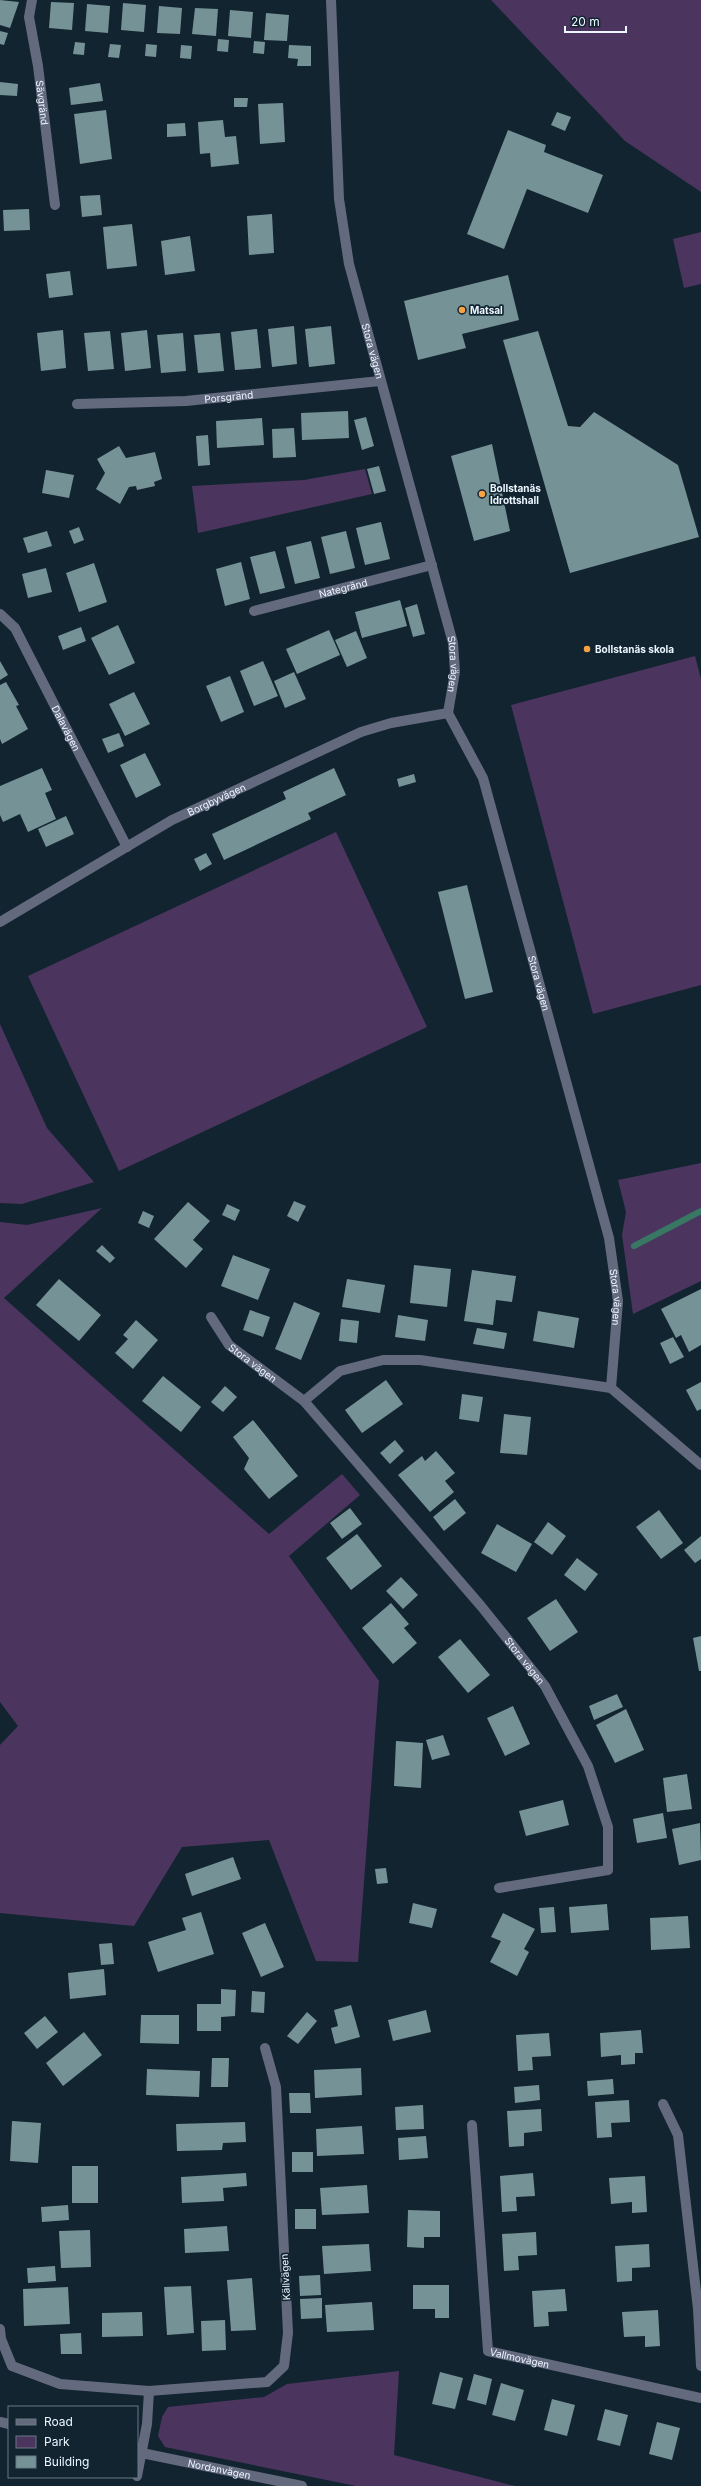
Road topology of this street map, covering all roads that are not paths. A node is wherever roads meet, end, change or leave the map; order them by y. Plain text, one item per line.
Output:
1 (32, 0) edge
2 (331, 0) edge
3 (55, 206) dead end
4 (380, 381) junction
5 (77, 404) dead end
6 (432, 565) junction
7 (254, 611) dead end
8 (0, 614) edge
9 (448, 713) junction
10 (127, 846) junction
11 (0, 922) edge
12 (211, 1317) dead end
13 (611, 1388) junction
14 (304, 1401) junction
15 (701, 1465) edge
16 (499, 1888) dead end
17 (265, 2048) dead end
18 (663, 2104) dead end
19 (472, 2125) dead end
20 (699, 2309) edge
21 (0, 2329) edge
22 (701, 2366) edge
23 (149, 2391) junction
24 (701, 2398) edge
25 (139, 2453) edge
26 (138, 2465) edge
27 (302, 2486) edge

1 - 3 street, Sävgränd
2 - 4 street, Stora vägen
4 - 5 street, Porsgränd
4 - 6 street, Stora vägen
6 - 7 street, Nategränd
6 - 9 street, Stora vägen
8 - 10 street, Dalavägen
9 - 10 street, Borgbyvägen
9 - 13 street, Stora vägen
10 - 11 street, Borgbyvägen
12 - 14 street, Stora vägen
13 - 14 street
13 - 15 street
14 - 16 street, Stora vägen
17 - 23 street, Källvägen
18 - 20 street
19 - 24 street, Vallmovägen
20 - 22 street
21 - 23 street, Källvägen
23 - 25 street
25 - 26 street
25 - 27 street, Nordanvägen

